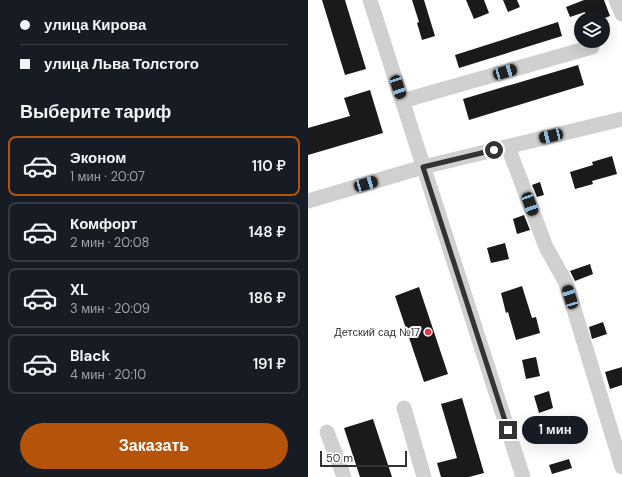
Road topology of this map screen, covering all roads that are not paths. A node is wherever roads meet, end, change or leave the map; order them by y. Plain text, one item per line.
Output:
1 (370, 0) edge
2 (616, 0) edge
3 (622, 14) edge
4 (588, 48) edge
5 (402, 101) junction
6 (622, 119) edge
7 (508, 147) junction
8 (423, 167) junction
9 (308, 201) edge
10 (404, 408) dead end
11 (327, 432) dead end
12 (622, 467) edge
13 (519, 476) edge
14 (344, 477) edge
15 (424, 477) edge

1 - 5 street
2 - 3 street
4 - 5 street
5 - 8 street
6 - 7 street
7 - 8 street
7 - 12 street
8 - 9 street
8 - 13 street
10 - 15 street
11 - 14 street

